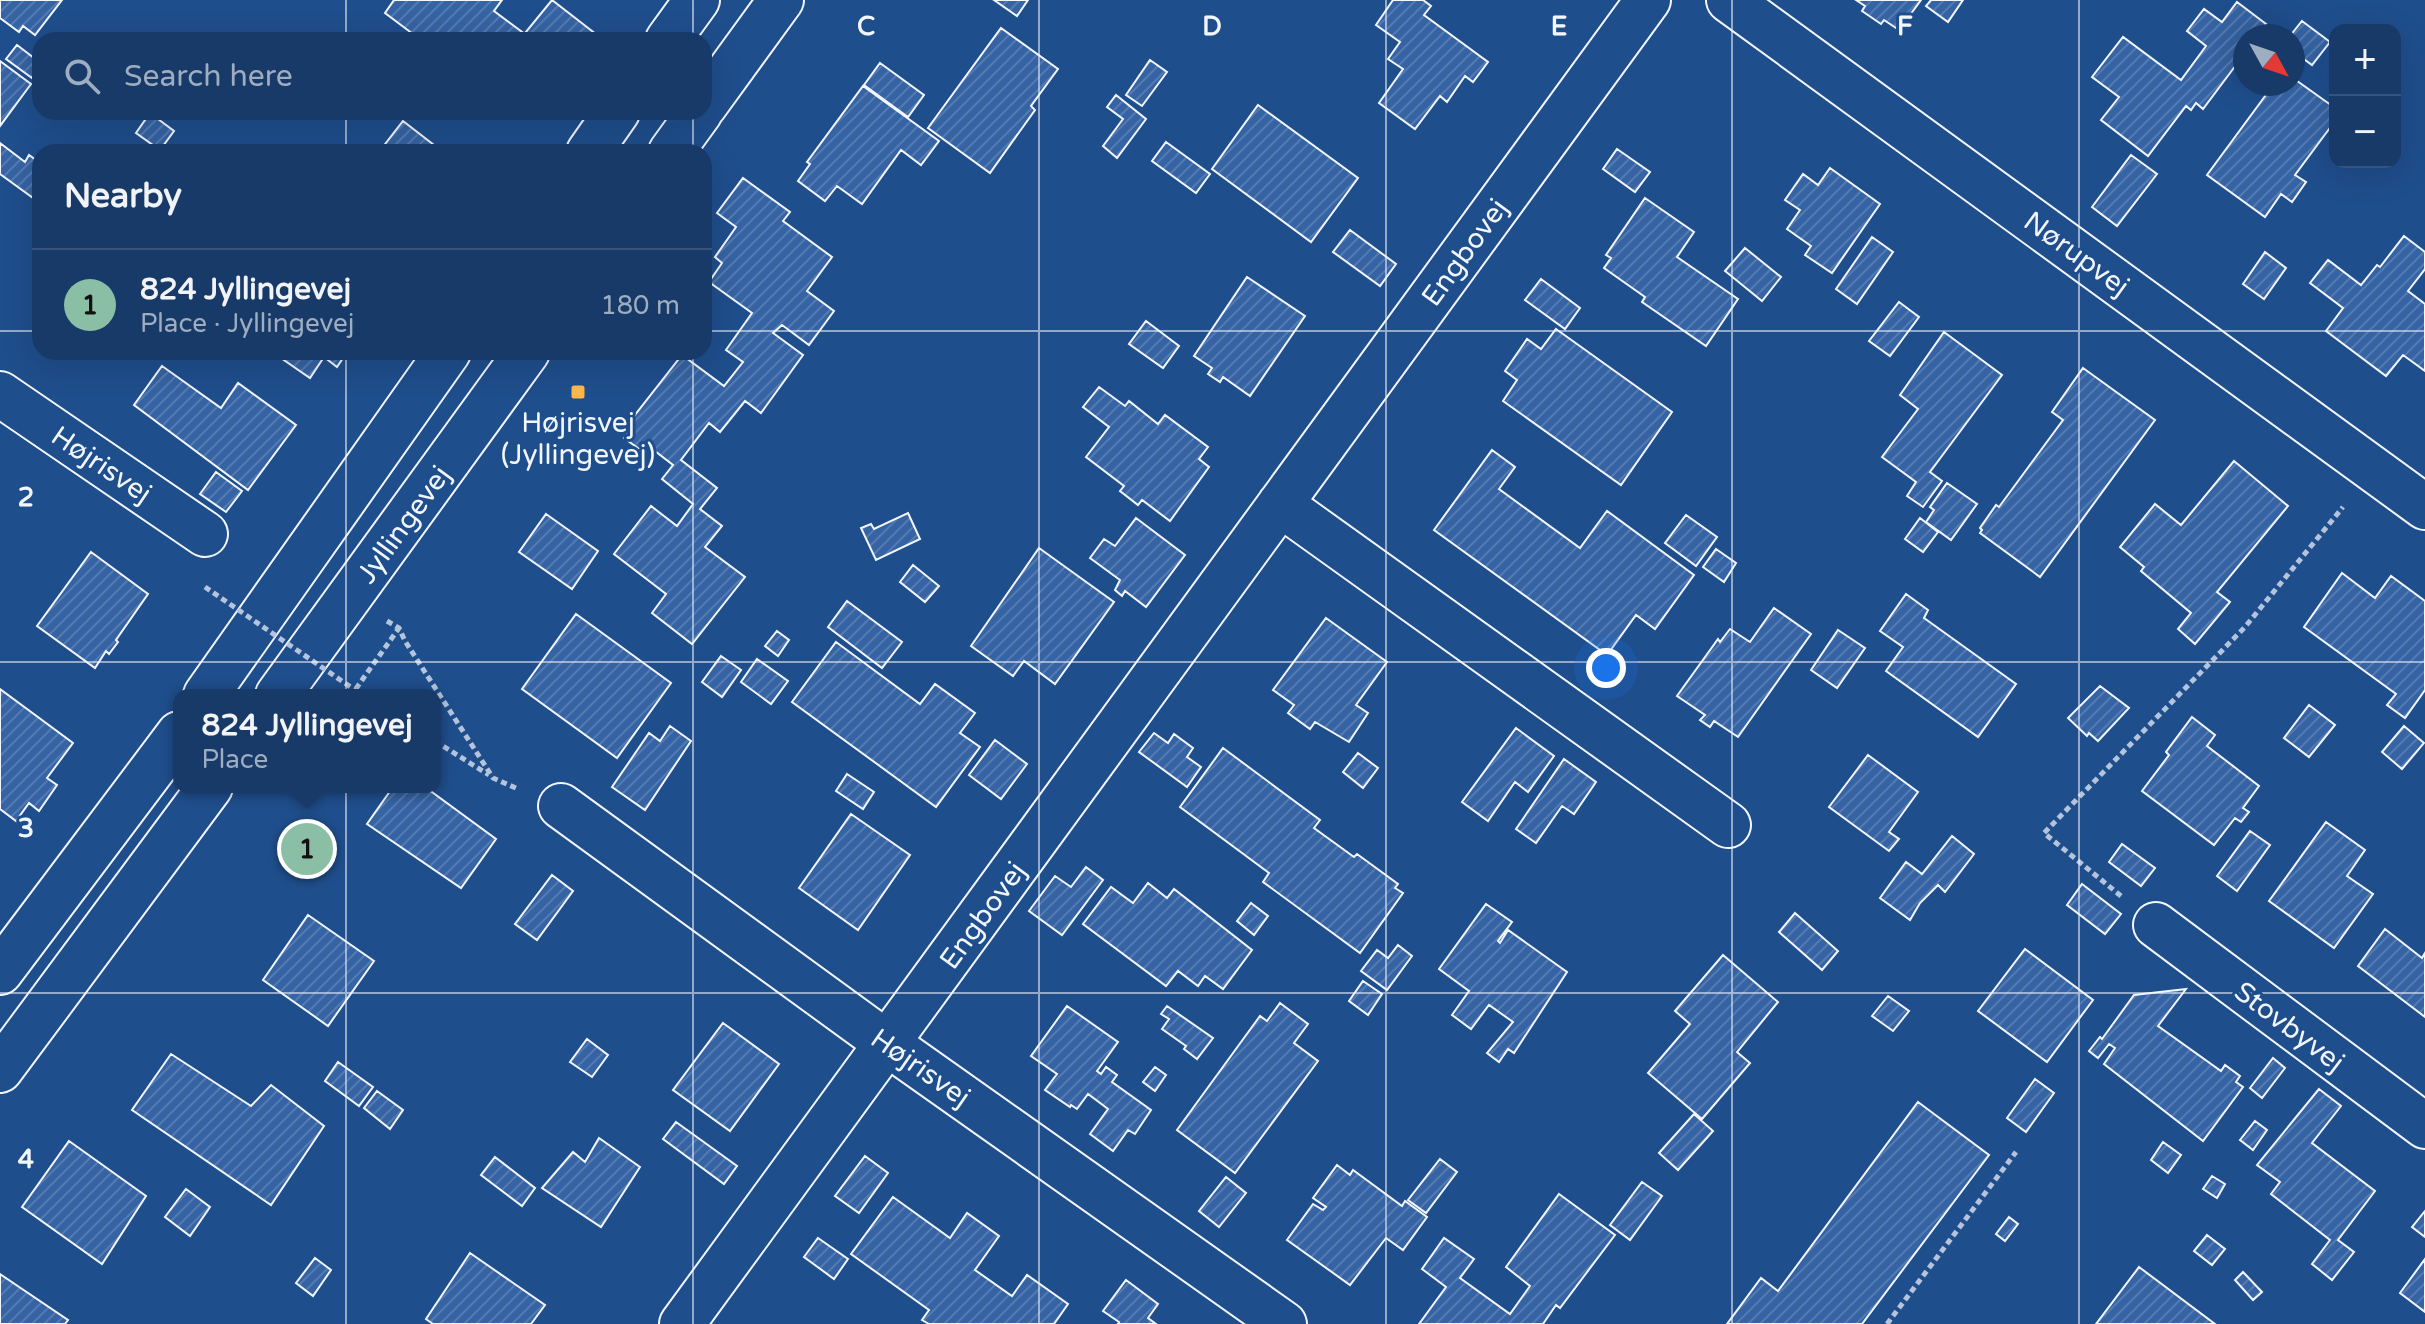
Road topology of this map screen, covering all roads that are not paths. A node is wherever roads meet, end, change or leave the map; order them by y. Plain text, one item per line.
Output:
1 (697, 0) edge
2 (781, 0) edge
3 (1648, 0) edge
4 (1729, 0) edge
5 (674, 32) edge
6 (712, 95) edge
7 (611, 120) edge
8 (694, 120) edge
9 (595, 144) edge
10 (677, 144) edge
11 (442, 360) edge
12 (521, 360) edge
13 (0, 394) edge
14 (1280, 504) junction
15 (2425, 507) edge
16 (205, 534) dead end
17 (210, 689) edge
18 (282, 689) edge
19 (173, 742) edge
20 (206, 793) edge
21 (561, 806) road end
22 (1728, 825) dead end
23 (2156, 925) road end
24 (0, 972) edge
25 (888, 1044) junction
26 (0, 1070) edge
27 (2425, 1126) edge
28 (682, 1324) edge
29 (1284, 1324) edge

1 - 5 street
2 - 6 street
3 - 14 street, Engbovej
4 - 15 street, Nørupvej
7 - 9 street
8 - 10 street
11 - 17 street
12 - 18 street, Jyllingevej
13 - 16 street, Højrisvej
14 - 22 street
14 - 25 street, Engbovej
19 - 24 street
20 - 26 street
21 - 25 street, Højrisvej
23 - 27 street, Stovbyvej
25 - 28 street, Engbovej
25 - 29 street, Højrisvej

